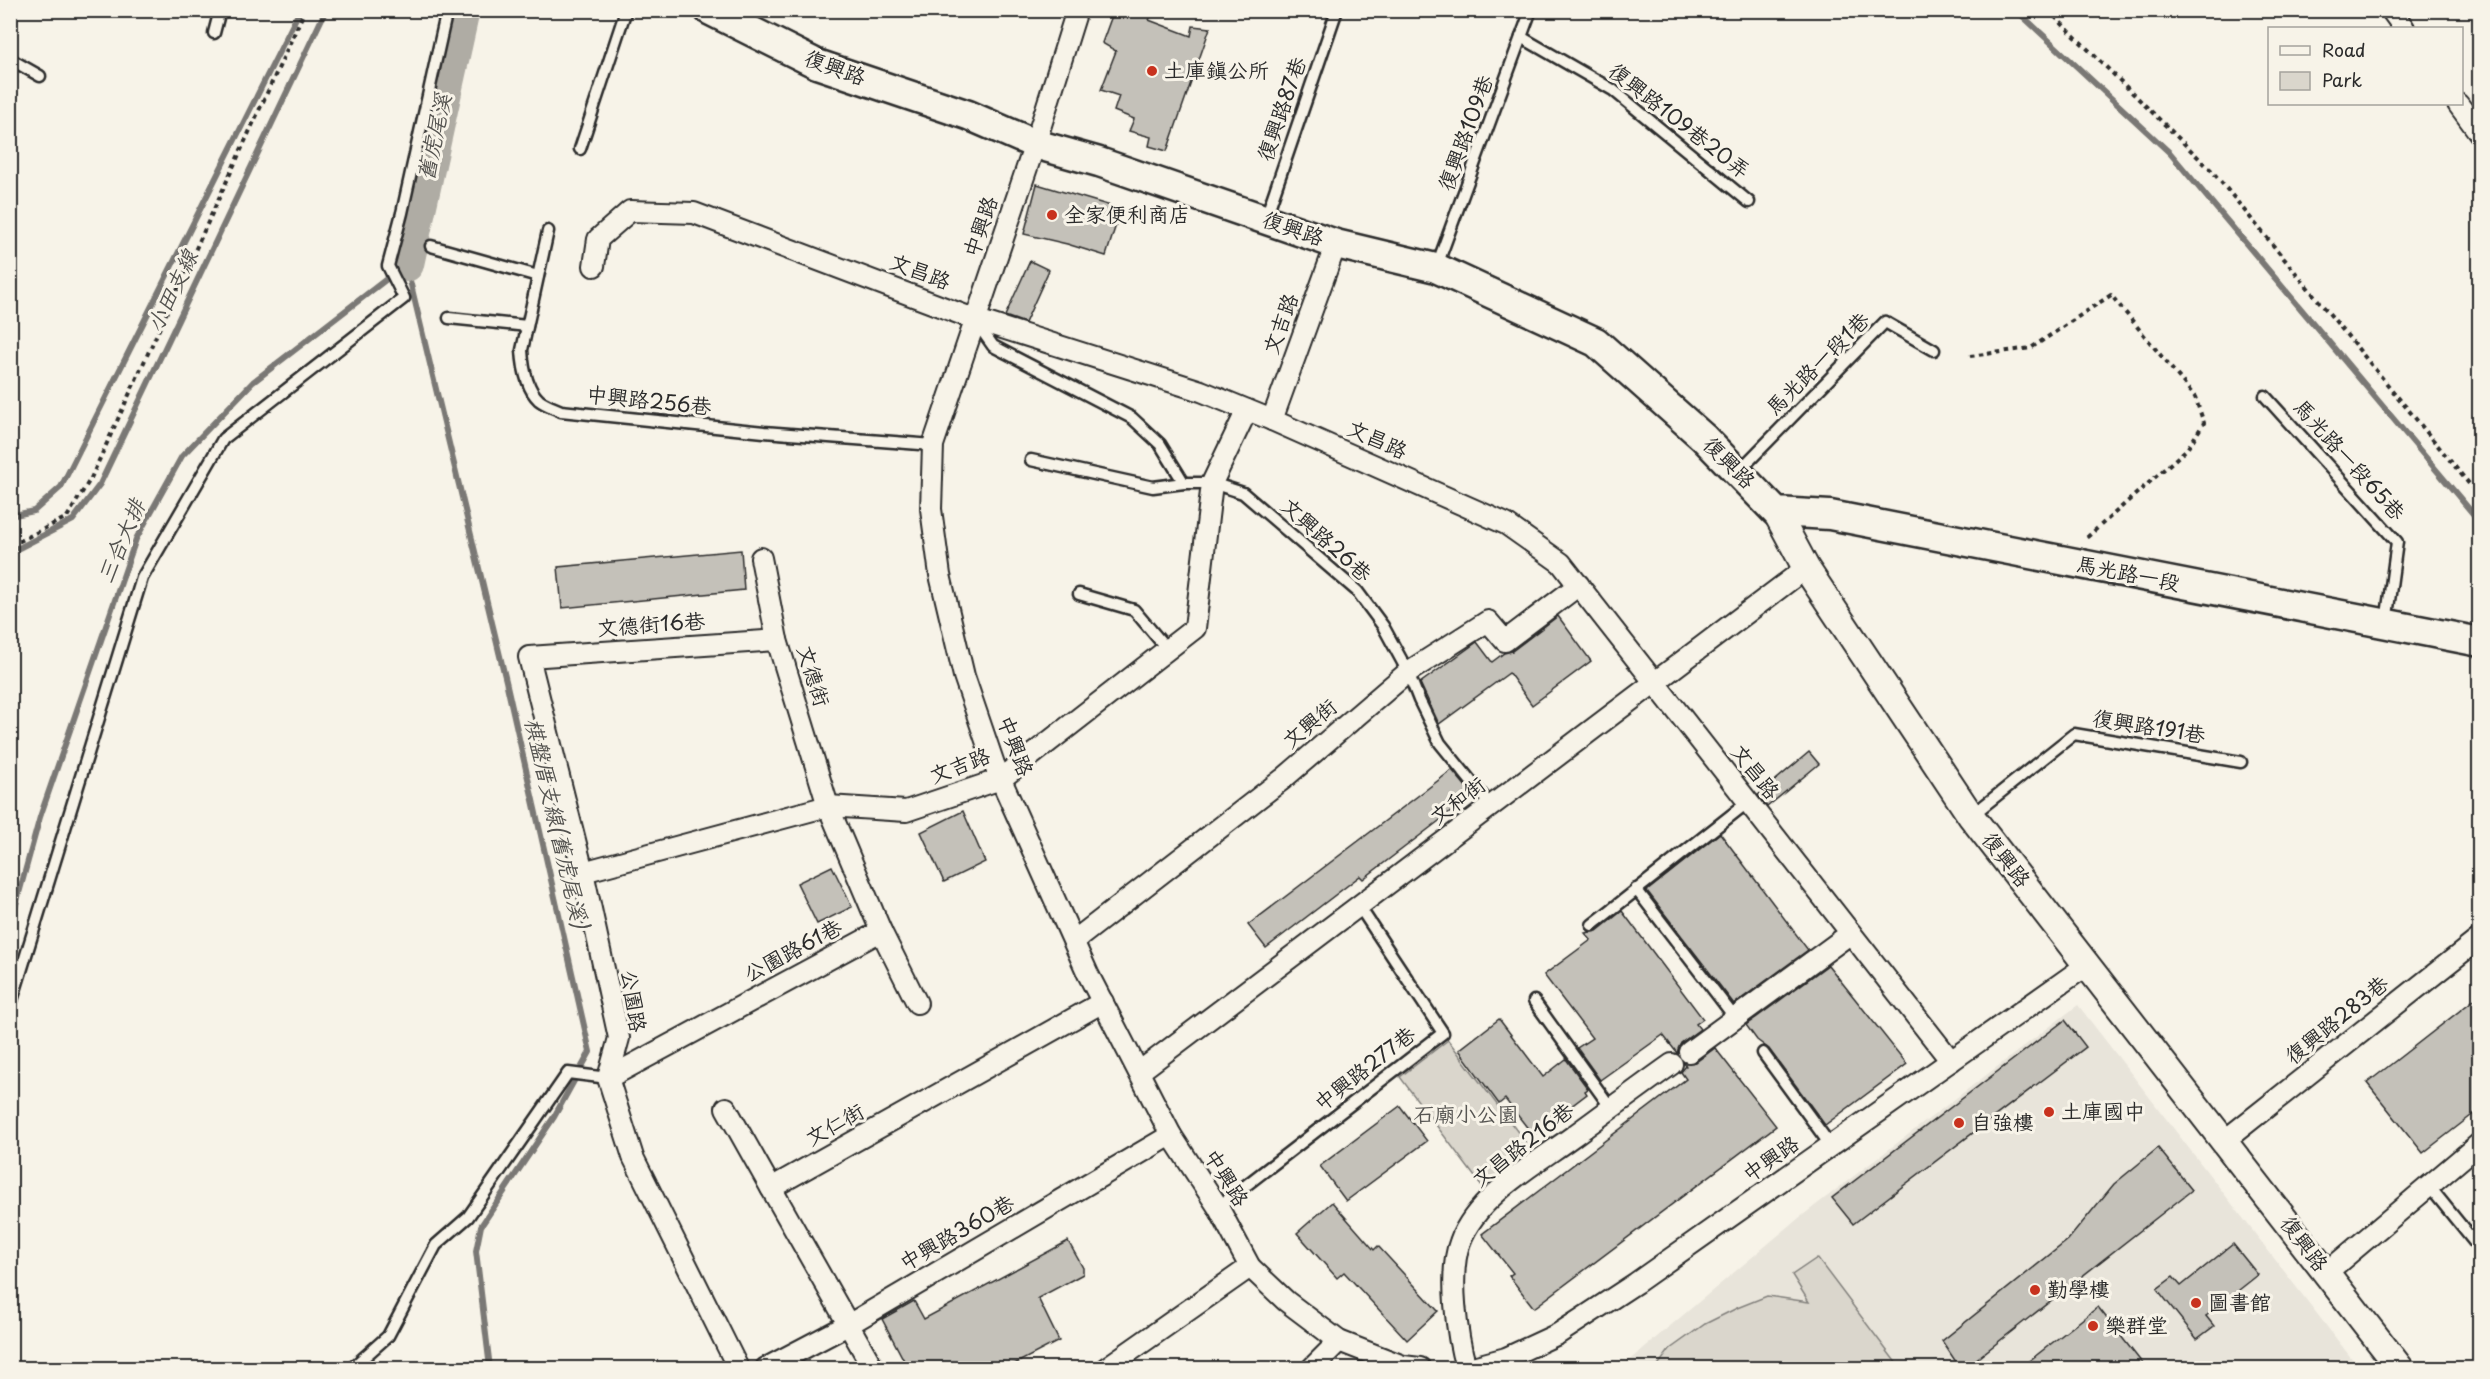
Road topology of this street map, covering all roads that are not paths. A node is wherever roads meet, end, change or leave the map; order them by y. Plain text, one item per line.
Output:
1 (220, 10) edge
2 (447, 10) edge
3 (626, 10) edge
4 (709, 10) edge
5 (1077, 10) edge
6 (1337, 10) edge
7 (1531, 10) edge
8 (2391, 10) edge
9 (2403, 27) edge
10 (214, 33) dead end
11 (1521, 37) junction
12 (10, 59) edge
13 (40, 76) dead end
14 (2459, 105) edge
15 (2480, 134) edge
16 (1035, 144) junction
17 (580, 149) dead end
18 (1749, 202) dead end
19 (1265, 219) junction
20 (548, 231) dead end
21 (1336, 243) junction
22 (431, 246) dead end
23 (594, 266) dead end
24 (1436, 268) junction
25 (538, 276) junction
26 (449, 318) dead end
27 (974, 318) junction
28 (527, 326) junction
29 (1934, 350) dead end
30 (2265, 396) dead end
31 (1246, 410) junction
32 (1272, 420) junction
33 (933, 445) junction
34 (1031, 460) dead end
35 (1739, 471) junction
36 (1184, 483) junction
37 (1212, 483) junction
38 (1776, 512) junction
39 (761, 558) dead end
40 (1806, 568) junction
41 (1579, 585) junction
42 (1079, 594) dead end
43 (2386, 625) junction
44 (777, 640) junction
45 (2480, 642) edge
46 (1167, 649) junction
47 (529, 657) joint
48 (1408, 672) junction
49 (1655, 682) junction
50 (2241, 762) dead end
51 (1001, 779) junction
52 (1748, 802) junction
53 (828, 806) junction
54 (1491, 806) junction
55 (1971, 816) junction
56 (583, 872) junction
57 (1635, 889) junction
58 (1359, 906) junction
59 (1592, 925) dead end
60 (881, 931) junction
61 (1851, 933) junction
62 (2480, 938) edge
63 (1074, 941) junction
64 (2087, 965) junction
65 (1534, 1001) dead end
66 (1103, 1002) junction
67 (916, 1004) dead end
68 (10, 1006) edge
69 (1736, 1018) junction
70 (1689, 1052) dead end
71 (1763, 1053) dead end
72 (1951, 1061) junction
73 (1672, 1064) dead end
74 (1139, 1072) junction
75 (608, 1078) junction
76 (726, 1108) dead end
77 (1611, 1108) junction
78 (1171, 1135) junction
79 (2224, 1141) junction
80 (2480, 1143) edge
81 (1831, 1146) junction
82 (2429, 1186) junction
83 (771, 1188) junction
84 (1218, 1207) junction
85 (2480, 1249) edge
86 (1250, 1267) junction
87 (2326, 1273) junction
88 (848, 1325) junction
89 (1340, 1341) junction
90 (352, 1368) edge
91 (738, 1368) edge
92 (766, 1368) edge
93 (873, 1368) edge
94 (1106, 1368) edge
95 (1312, 1368) edge
96 (1420, 1368) edge
97 (1467, 1368) edge
98 (2400, 1368) edge

1 - 10 lane
2 - 68 lane
3 - 17 lane
4 - 16 main road, 復興路
5 - 16 street, 中興路
6 - 19 lane, 復興路87巷
7 - 11 lane, 復興路109巷
8 - 9 street
11 - 18 lane, 復興路109巷20弄
11 - 24 lane, 復興路109巷
12 - 13 lane
14 - 15 street
16 - 19 main road, 復興路
16 - 27 street, 中興路
19 - 21 main road, 復興路
20 - 25 lane, 中興路256巷
21 - 24 main road, 復興路
21 - 32 street, 文吉路
22 - 25 lane
23 - 27 street, 文昌路
24 - 35 main road, 復興路
25 - 28 lane, 中興路256巷
26 - 28 lane
27 - 31 street, 文昌路
27 - 33 street, 中興路
27 - 36 lane
28 - 33 lane, 中興路256巷
29 - 35 lane, 馬光路一段1巷
30 - 43 lane, 馬光路一段65巷
31 - 32 street, 文昌路
31 - 37 street, 文吉路
32 - 41 street, 文昌路
33 - 51 street, 中興路
34 - 36 lane, 文興路26巷
35 - 38 main road, 復興路
36 - 37 lane, 文興路26巷
37 - 46 street, 文吉路
37 - 48 lane, 文興路26巷
38 - 40 street, 復興路
38 - 43 main road, 馬光路一段
39 - 44 street, 文德街
40 - 49 street, 文和街
40 - 55 street, 復興路
41 - 48 street, 文興街
41 - 49 street, 文昌路
42 - 46 lane
43 - 45 main road, 馬光路一段
44 - 47 street, 文德街16巷
44 - 53 street, 文德街
46 - 51 street, 文吉路
47 - 56 street, 公園路
48 - 54 lane, 文興路26巷
48 - 63 street, 文興街
49 - 52 street, 文昌路
49 - 54 street, 文和街
50 - 55 lane, 復興路191巷
51 - 53 street, 文吉路
51 - 63 street, 中興路
52 - 57 lane
52 - 61 street, 文昌路
53 - 56 street, 文吉路
53 - 60 street
54 - 58 street, 文和街
55 - 64 street, 復興路
56 - 75 street, 公園路
57 - 59 lane
57 - 69 lane
58 - 74 street, 文和街
58 - 84 lane, 中興路277巷
60 - 67 street
60 - 75 street, 公園路61巷
61 - 69 street
61 - 72 street, 文昌路
62 - 79 street, 復興路283巷
63 - 66 street, 中興路
64 - 72 street, 中興路
64 - 79 street, 復興路
65 - 77 lane
66 - 74 street, 中興路
66 - 83 street, 文仁街
69 - 70 street
71 - 81 lane
72 - 81 street, 中興路
73 - 77 street, 文昌路216巷
74 - 78 street, 中興路
75 - 90 lane
75 - 91 street
76 - 83 street
77 - 97 street, 文昌路216巷
78 - 84 street, 中興路
78 - 88 street, 中興路360巷
79 - 87 street, 復興路
80 - 82 street
81 - 97 street, 中興路
82 - 85 lane
82 - 87 street
83 - 88 street
84 - 86 street, 中興路
86 - 89 street, 中興路
86 - 94 street
87 - 98 street, 復興路
88 - 92 street, 中興路360巷
88 - 93 street
89 - 95 street
89 - 96 street, 中興路

